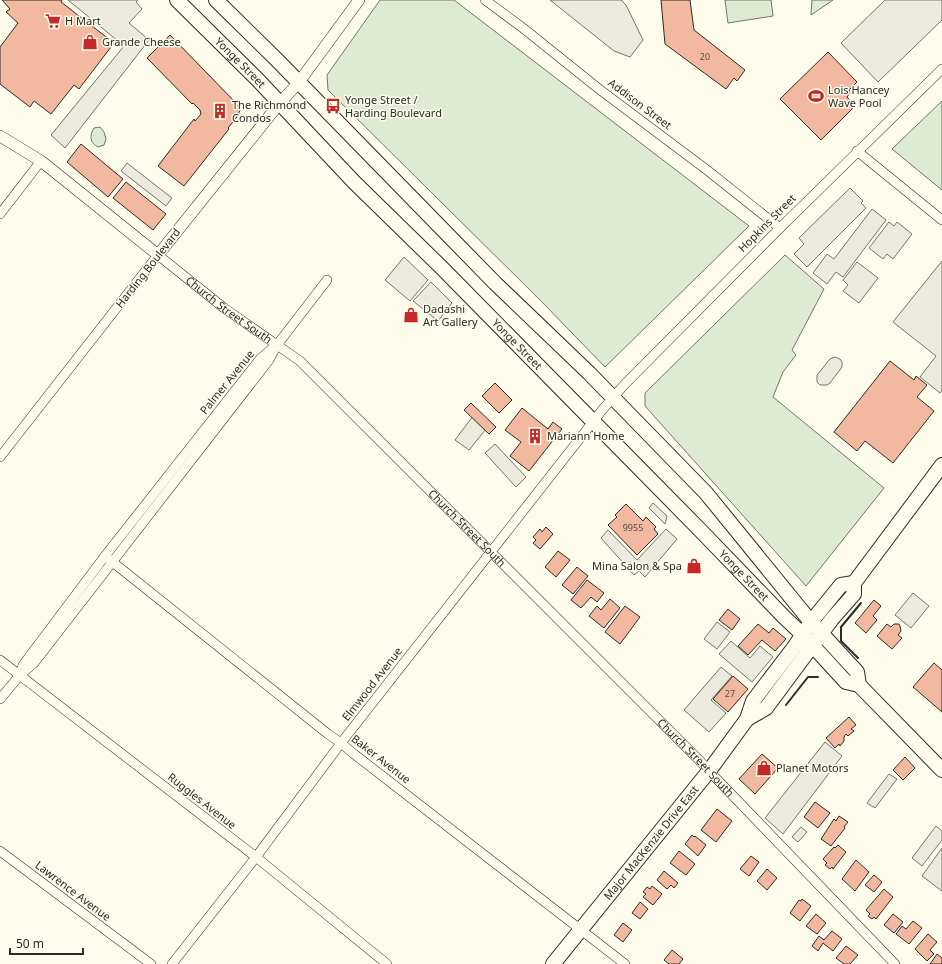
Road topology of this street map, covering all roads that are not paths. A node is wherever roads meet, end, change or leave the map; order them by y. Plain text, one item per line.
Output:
1 (178, 0) edge
2 (216, 0) edge
3 (359, 0) edge
4 (485, 0) edge
5 (942, 69) edge
6 (299, 82) junction
7 (279, 104) junction
8 (0, 136) edge
9 (858, 151) junction
10 (40, 161) junction
11 (0, 214) edge
12 (942, 220) edge
13 (780, 228) junction
14 (158, 255) junction
15 (327, 280) dead end
16 (277, 345) junction
17 (613, 398) junction
18 (593, 422) junction
19 (0, 457) edge
20 (942, 465) edge
21 (491, 552) junction
22 (109, 559) junction
23 (854, 583) junction
24 (811, 622) junction
25 (822, 633) junction
26 (802, 634) junction
27 (812, 646) junction
28 (0, 660) edge
29 (20, 674) junction
30 (859, 685) junction
31 (0, 699) edge
32 (747, 719) junction
33 (341, 743) junction
34 (942, 770) edge
35 (709, 771) junction
36 (0, 851) edge
37 (256, 857) junction
38 (581, 929) junction
39 (151, 964) edge
40 (172, 964) edge
41 (387, 964) edge
42 (553, 964) edge
43 (625, 964) edge
44 (895, 964) edge

1 - 7 main road, Yonge Street
2 - 6 main road, Yonge Street
3 - 6 street, Harding Boulevard
4 - 13 street, Addison Street
5 - 9 street, Hopkins Street
6 - 7 street, Harding Boulevard
6 - 17 main road, Yonge Street
7 - 14 street, Harding Boulevard
7 - 18 main road, Yonge Street
8 - 10 street, Church Street South
9 - 12 street
9 - 13 street, Hopkins Street
10 - 11 street
10 - 14 street, Church Street South
13 - 17 street, Hopkins Street
14 - 16 street, Church Street South
14 - 19 street, Harding Boulevard
15 - 16 street, Palmer Avenue
16 - 21 street, Church Street South
16 - 22 street, Palmer Avenue
17 - 18 street, Hopkins Street
17 - 24 main road, Yonge Street
18 - 21 street, Elmwood Avenue
18 - 26 main road, Yonge Street
20 - 23 main road
21 - 33 street, Elmwood Avenue
21 - 35 street, Church Street South
22 - 29 street, Palmer Avenue
22 - 33 street, Baker Avenue
23 - 24 main road, Major MacKenzie Drive East
23 - 25 main road, Major MacKenzie Drive East
24 - 25 main road, Yonge Street
24 - 26 main road, Major MacKenzie Drive East
25 - 27 main road, Major MacKenzie Drive East
25 - 30 main road, Yonge Street
26 - 27 main road, Yonge Street
26 - 32 main road, Major MacKenzie Drive East
27 - 30 main road, Yonge Street
27 - 32 main road, Major MacKenzie Drive East
28 - 29 street, Ruggles Avenue
29 - 31 street, Palmer Avenue
29 - 37 street, Ruggles Avenue
30 - 34 main road, Yonge Street
32 - 35 main road, Major MacKenzie Drive East
33 - 37 street, Elmwood Avenue
33 - 38 street, Baker Avenue
35 - 38 main road, Major MacKenzie Drive East
35 - 44 street, Church Street South
36 - 39 street, Lawrence Avenue
37 - 40 street, Elmwood Avenue
37 - 41 street, Ruggles Avenue
38 - 42 main road, Major MacKenzie Drive East
38 - 43 street, Baker Avenue

